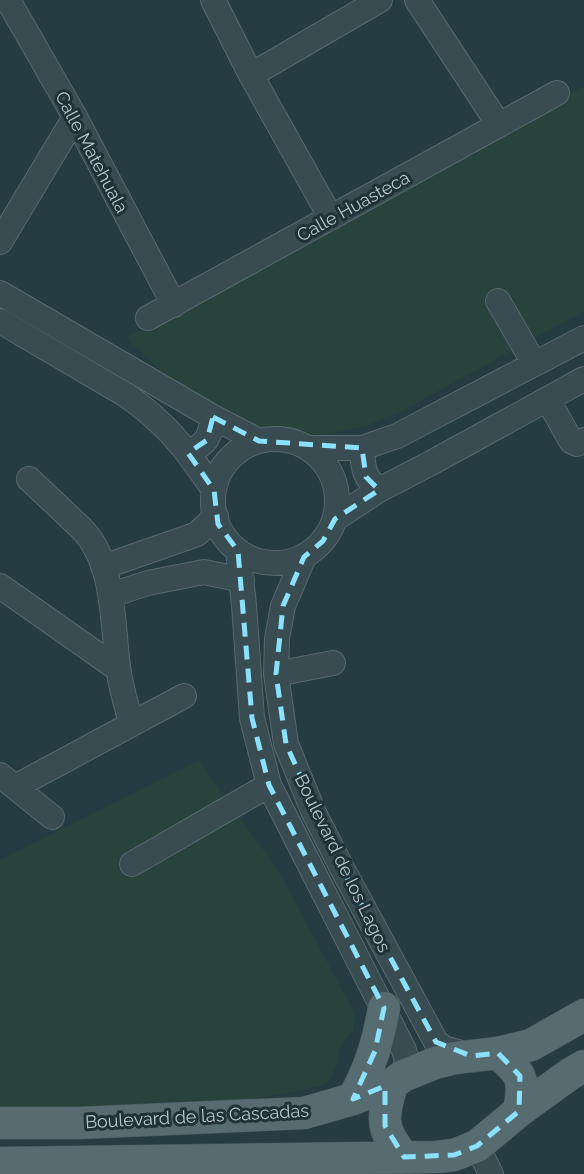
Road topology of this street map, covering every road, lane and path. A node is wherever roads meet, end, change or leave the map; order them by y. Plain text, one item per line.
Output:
1 (8, 0) edge
2 (213, 0) edge
3 (380, 0) edge
4 (417, 0) edge
5 (251, 75) junction
6 (557, 93) dead end
7 (75, 117) junction
8 (499, 125) junction
9 (331, 218) junction
10 (0, 242) edge
11 (0, 293) edge
12 (498, 301) dead end
13 (174, 305) junction
14 (149, 318) dead end
15 (0, 321) edge
16 (584, 338) edge
17 (534, 363) junction
18 (584, 379) edge
19 (548, 400) junction
20 (213, 417) junction
21 (584, 440) edge
22 (258, 441) junction
23 (308, 448) junction
24 (362, 448) junction
25 (188, 453) junction
26 (29, 479) dead end
27 (214, 490) junction
28 (379, 490) junction
29 (216, 516) junction
30 (335, 519) junction
31 (238, 551) junction
32 (304, 557) junction
33 (103, 567) junction
34 (242, 580) junction
35 (0, 586) edge
36 (111, 596) junction
37 (244, 605) junction
38 (284, 606) junction
39 (332, 663) dead end
40 (118, 669) junction
41 (276, 674) junction
42 (184, 696) dead end
43 (131, 724) junction
44 (8, 781) edge
45 (269, 785) junction
46 (52, 817) dead end
47 (132, 864) dead end
48 (384, 1008) junction
49 (584, 1015) edge
50 (485, 1055) junction
51 (584, 1066) edge
52 (398, 1080) junction
53 (353, 1099) junction
54 (519, 1111) junction
55 (0, 1123) edge
56 (477, 1146) junction
57 (404, 1157) junction
58 (0, 1163) edge
59 (67, 1168) edge
60 (491, 1174) edge

1 - 7 street, Calle Matehuala
2 - 5 street
3 - 5 street
4 - 8 street
5 - 9 street
6 - 8 street, Calle Huasteca
7 - 10 street
7 - 13 street, Calle Matehuala
8 - 9 street, Calle Huasteca
9 - 13 street, Calle Huasteca
11 - 20 street
12 - 17 street
13 - 14 street, Calle Huasteca
15 - 25 street
16 - 17 street
17 - 24 street
18 - 19 street
19 - 21 street
19 - 28 street
20 - 22 street
20 - 25 street
22 - 23 street
22 - 27 street
23 - 24 street
23 - 30 street
24 - 28 street
25 - 27 street
26 - 33 street
27 - 29 street
28 - 30 street
29 - 31 street
29 - 33 street
30 - 32 street
31 - 32 street
31 - 34 street, Boulevard de los Lagos
32 - 38 street, Boulevard de los Lagos
33 - 36 street
34 - 36 street
34 - 37 street, Boulevard de los Lagos
35 - 40 street
36 - 40 street
37 - 38 street
37 - 45 street, Boulevard de los Lagos
38 - 41 street, Boulevard de los Lagos
39 - 41 street
40 - 43 street
41 - 50 street, Boulevard de los Lagos
42 - 43 street
43 - 44 street
44 - 46 street
45 - 47 street
45 - 48 street, Boulevard de los Lagos
48 - 52 street, Boulevard de los Lagos
48 - 53 main road
49 - 50 main road, Boulevard de las Cascadas
50 - 52 main road, Boulevard de las Cascadas
50 - 54 main road
51 - 54 main road
52 - 53 main road, Boulevard de las Cascadas
52 - 57 main road
53 - 55 main road, Boulevard de las Cascadas
54 - 56 main road
56 - 57 main road
56 - 60 street
57 - 59 main road
58 - 59 main road

